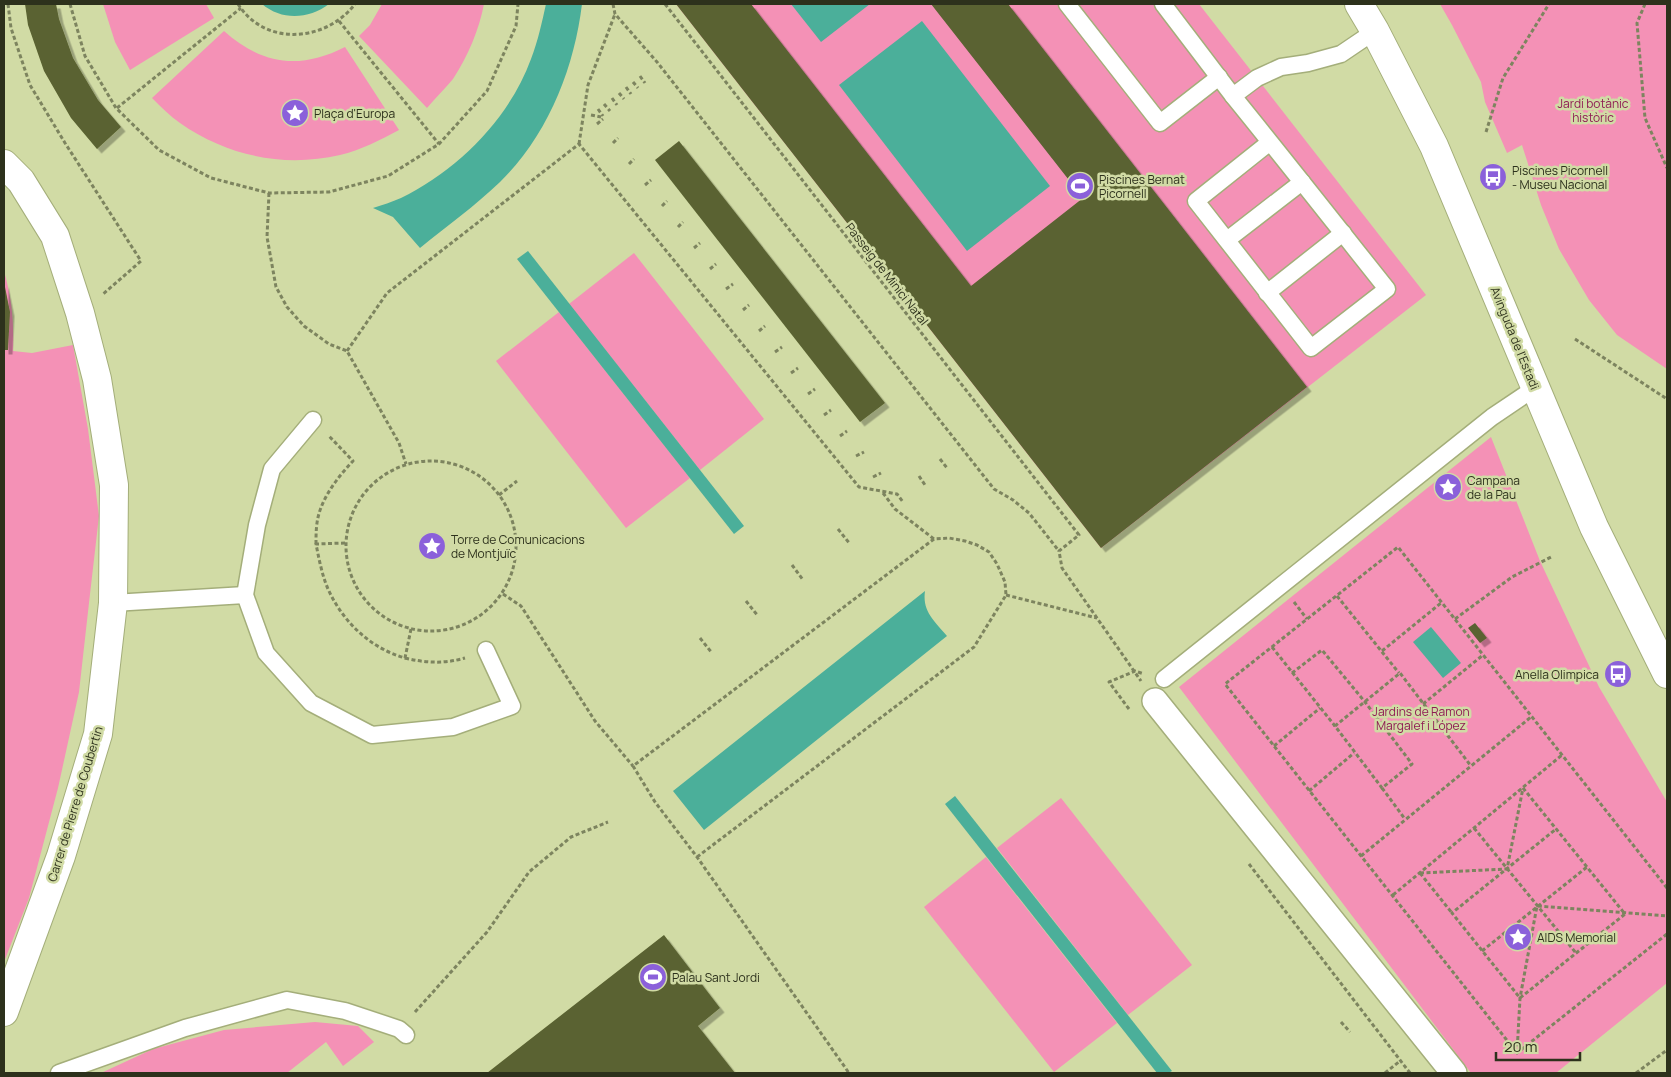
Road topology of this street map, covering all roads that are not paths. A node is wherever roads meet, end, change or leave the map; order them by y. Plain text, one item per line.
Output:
1 (1067, 4) edge
2 (1163, 4) edge
3 (1359, 4) edge
4 (1375, 31) junction
5 (1219, 77) junction
6 (1233, 96) junction
7 (1270, 142) junction
8 (4, 164) edge
9 (1302, 182) junction
10 (1343, 234) junction
11 (1226, 240) junction
12 (1268, 293) junction
13 (1535, 388) junction
14 (313, 420) road end
15 (245, 595) junction
16 (113, 603) junction
17 (479, 653) road end
18 (1667, 674) edge
19 (1160, 690) joint
20 (4, 1012) edge
21 (403, 1032) road end
22 (59, 1073) edge
23 (1454, 1073) edge

1 - 5 lane
2 - 5 lane
3 - 4 street, Avinguda de l'Estadi
4 - 6 lane
4 - 13 street, Avinguda de l'Estadi
5 - 6 lane
6 - 7 lane
7 - 9 lane
7 - 11 lane
8 - 16 street, Carrer de Pierre de Coubertin
9 - 10 lane
9 - 11 lane
10 - 12 lane
10 - 12 lane
11 - 12 lane
13 - 18 street, Avinguda de l'Estadi
13 - 19 lane
14 - 15 lane
15 - 16 lane
15 - 17 lane
16 - 20 street, Carrer de Pierre de Coubertin
19 - 23 street
21 - 22 lane

